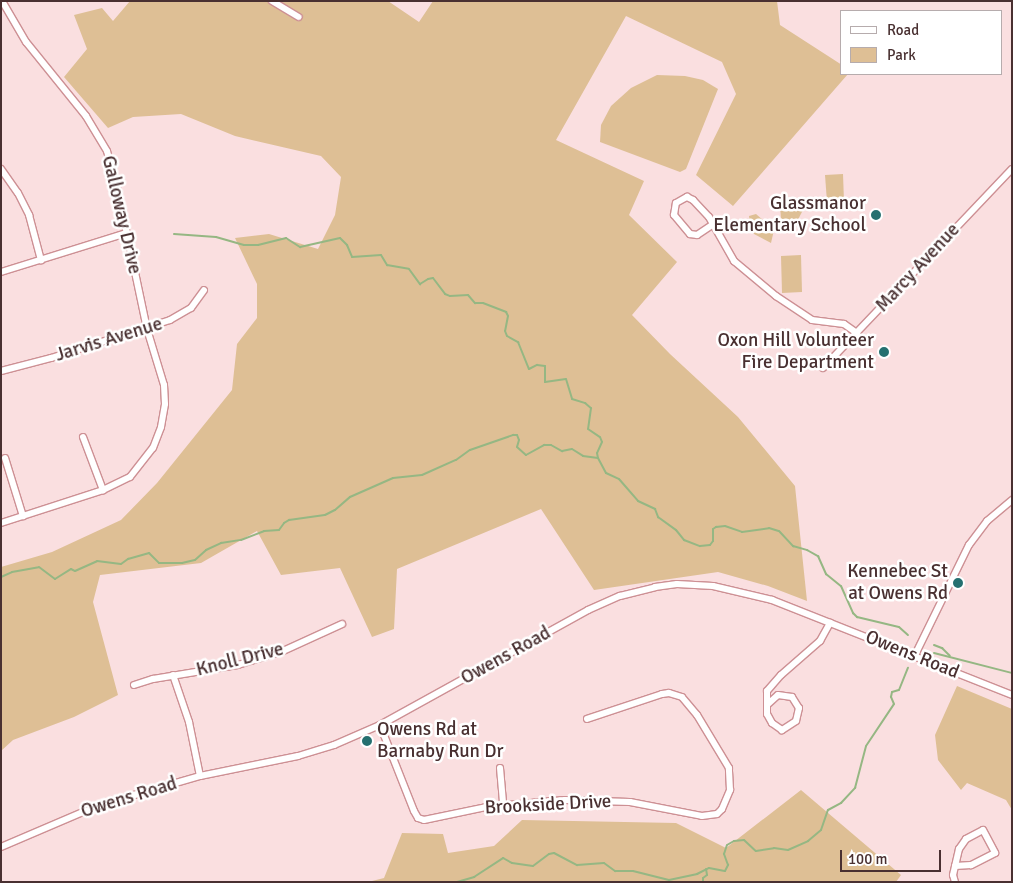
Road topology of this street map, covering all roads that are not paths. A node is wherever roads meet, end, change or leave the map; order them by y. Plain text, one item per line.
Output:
1 (2, 1) edge
2 (272, 1) edge
3 (299, 17) dead end
4 (1, 169) edge
5 (1012, 169) edge
6 (712, 225) junction
7 (126, 232) junction
8 (41, 260) junction
9 (1, 272) edge
10 (204, 290) dead end
11 (147, 329) junction
12 (857, 333) junction
13 (823, 368) dead end
14 (1, 371) edge
15 (82, 437) dead end
16 (5, 458) dead end
17 (103, 490) junction
18 (1012, 500) edge
19 (23, 516) junction
20 (1, 523) edge
21 (830, 623) junction
22 (342, 624) dead end
23 (915, 655) junction
24 (173, 675) junction
25 (134, 685) dead end
26 (1012, 695) edge
27 (768, 704) junction
28 (586, 719) dead end
29 (380, 725) junction
30 (500, 768) dead end
31 (200, 776) junction
32 (503, 805) junction
33 (1, 847) edge
34 (955, 866) junction
35 (955, 882) edge

1 - 7 street, Galloway Drive
2 - 3 street
4 - 8 street
5 - 12 street, Marcy Avenue
6 - 6 street
6 - 12 street
7 - 8 street
7 - 11 street, Galloway Drive
8 - 9 street
10 - 11 street, Jarvis Avenue
11 - 14 street, Jarvis Avenue
11 - 17 street, Galloway Drive
12 - 13 street, Marcy Avenue
15 - 17 street
16 - 19 street
17 - 19 street, Galloway Drive
18 - 23 street
19 - 20 street, Galloway Drive
21 - 23 street, Owens Road
21 - 27 street
21 - 29 street, Owens Road
22 - 24 street, Knoll Drive
23 - 26 street, Owens Road
24 - 25 street, Knoll Drive
24 - 31 street
27 - 27 street
28 - 32 street, Brookside Drive
29 - 31 street, Owens Road
29 - 32 street, Brookside Drive
30 - 32 street
31 - 33 street, Owens Road
34 - 34 street
34 - 35 street

